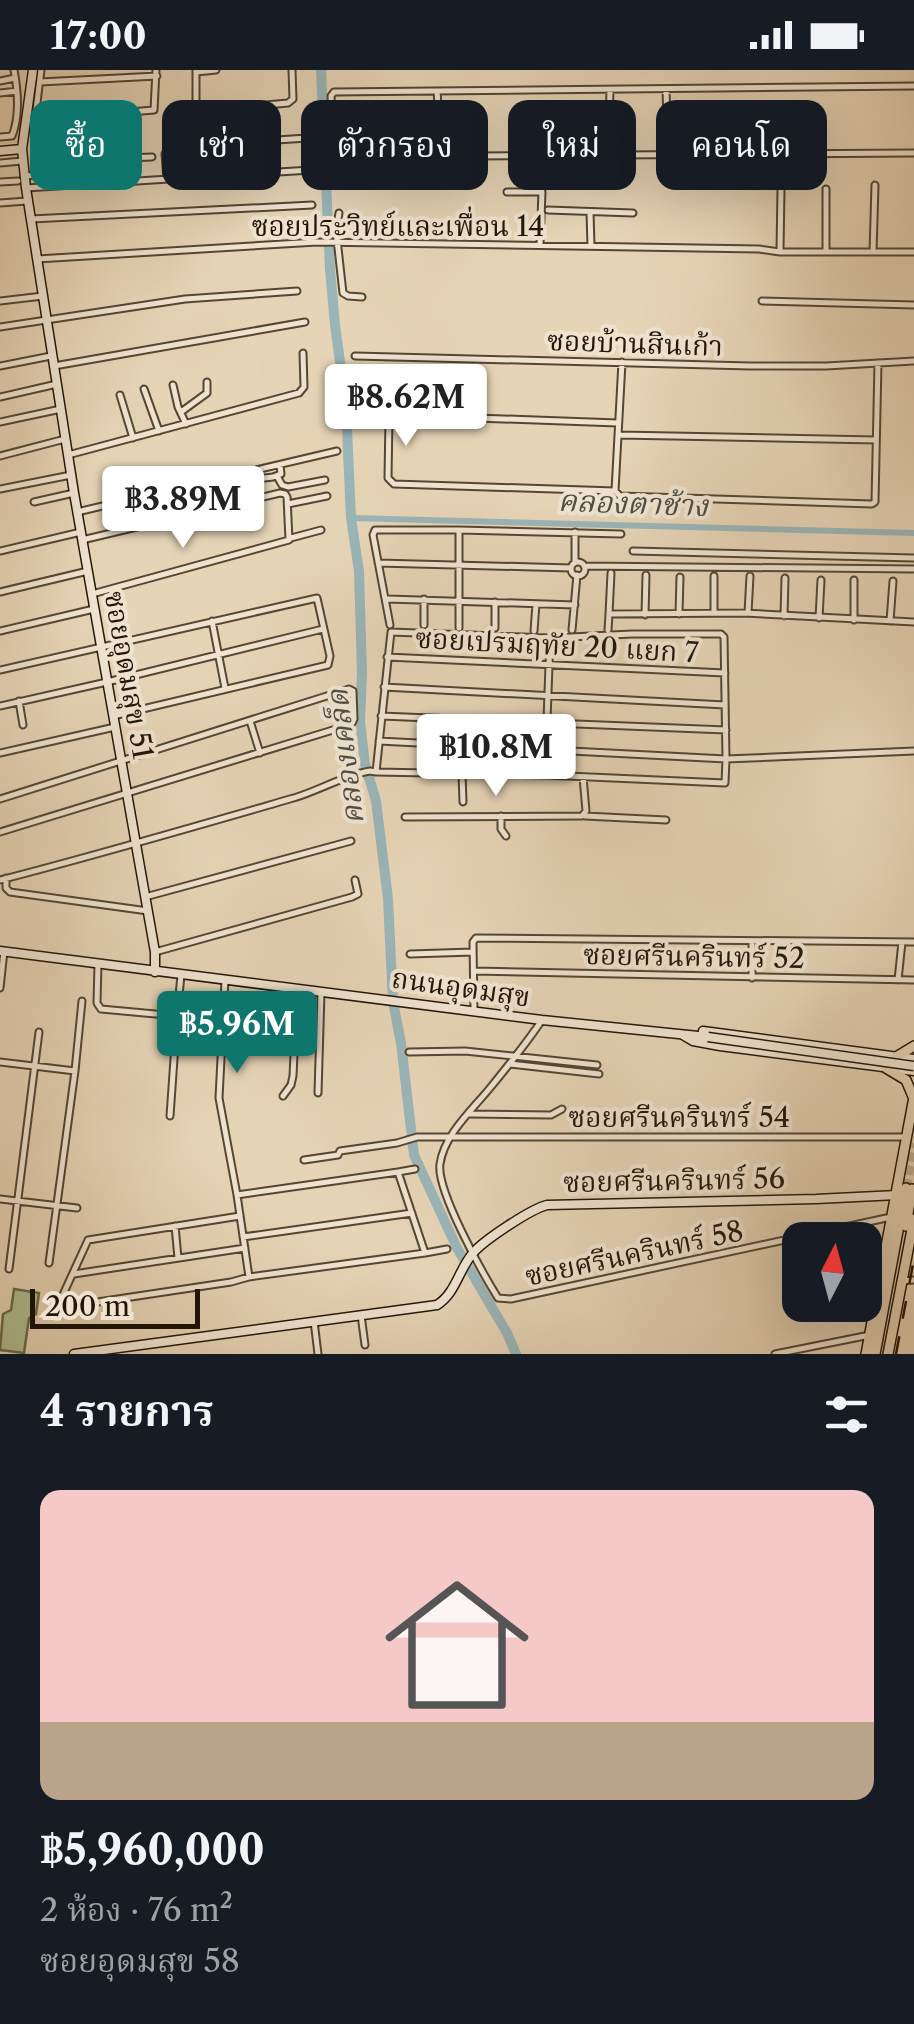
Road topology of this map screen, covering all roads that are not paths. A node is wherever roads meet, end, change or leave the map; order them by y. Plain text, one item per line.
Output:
1 (14, 70) edge
2 (32, 70) edge
3 (41, 70) edge
4 (216, 70) edge
5 (292, 70) edge
6 (196, 71) edge
7 (157, 73) edge
8 (15, 78) junction
9 (0, 81) edge
10 (40, 82) junction
11 (914, 86) edge
12 (666, 89) junction
13 (610, 90) junction
14 (17, 91) junction
15 (437, 91) junction
16 (0, 93) edge
17 (438, 100) edge
18 (610, 100) edge
19 (666, 100) edge
20 (0, 137) edge
21 (22, 149) junction
22 (0, 150) edge
23 (827, 153) edge
24 (914, 153) edge
25 (508, 154) edge
26 (142, 157) edge
27 (152, 157) dead end
28 (24, 161) junction
29 (0, 163) edge
30 (30, 177) edge
31 (21, 178) junction
32 (162, 179) edge
33 (167, 179) joint
34 (0, 182) edge
35 (875, 185) dead end
36 (26, 188) junction
37 (781, 190) dead end
38 (826, 190) edge
39 (507, 192) dead end
40 (28, 201) junction
41 (0, 203) edge
42 (312, 206) dead end
43 (548, 210) dead end
44 (590, 212) junction
45 (339, 213) dead end
46 (633, 213) dead end
47 (31, 220) junction
48 (337, 242) junction
49 (540, 246) junction
50 (591, 246) junction
51 (780, 252) junction
52 (826, 252) junction
53 (914, 252) edge
54 (874, 253) junction
55 (37, 259) junction
56 (298, 290) dead end
57 (43, 296) junction
58 (362, 296) dead end
59 (0, 301) edge
60 (762, 302) dead end
61 (914, 305) edge
62 (47, 320) junction
63 (305, 322) dead end
64 (0, 327) edge
65 (303, 353) dead end
66 (52, 356) junction
67 (355, 356) dead end
68 (914, 361) edge
69 (622, 362) junction
70 (878, 363) junction
71 (0, 366) edge
72 (54, 366) junction
73 (207, 382) dead end
74 (57, 384) junction
75 (172, 385) dead end
76 (144, 389) dead end
77 (120, 395) dead end
78 (0, 397) edge
79 (61, 409) junction
80 (181, 412) junction
81 (0, 422) edge
82 (618, 423) junction
83 (186, 424) junction
84 (159, 431) junction
85 (619, 435) junction
86 (133, 438) junction
87 (66, 439) junction
88 (876, 440) junction
89 (336, 452) dead end
90 (68, 454) junction
91 (0, 456) edge
92 (280, 465) junction
93 (241, 474) junction
94 (71, 475) junction
95 (277, 476) junction
96 (325, 480) dead end
97 (0, 489) edge
98 (170, 491) junction
99 (616, 491) junction
100 (74, 492) junction
101 (327, 496) dead end
102 (34, 502) dead end
103 (288, 504) junction
104 (78, 512) junction
105 (175, 518) junction
106 (320, 530) dead end
107 (459, 530) junction
108 (575, 532) junction
109 (621, 534) dead end
110 (82, 536) junction
111 (291, 538) junction
112 (0, 551) edge
113 (633, 551) dead end
114 (914, 558) edge
115 (378, 562) junction
116 (459, 564) junction
117 (573, 565) junction
118 (584, 566) junction
119 (914, 570) edge
120 (88, 572) junction
121 (611, 573) dead end
122 (646, 575) dead end
123 (577, 576) junction
124 (714, 576) dead end
125 (750, 576) dead end
126 (680, 577) dead end
127 (785, 578) dead end
128 (821, 580) dead end
129 (854, 580) dead end
130 (893, 581) dead end
131 (0, 592) edge
132 (92, 594) junction
133 (387, 599) junction
134 (424, 599) junction
135 (459, 600) junction
136 (495, 602) junction
137 (536, 603) junction
138 (575, 606) junction
139 (94, 609) junction
140 (609, 614) junction
141 (679, 614) junction
142 (714, 614) junction
143 (748, 614) junction
144 (645, 615) junction
145 (784, 616) junction
146 (819, 618) junction
147 (854, 620) junction
148 (212, 621) junction
149 (890, 621) junction
150 (914, 622) edge
151 (390, 624) dead end
152 (424, 626) dead end
153 (459, 628) dead end
154 (495, 628) dead end
155 (323, 629) junction
156 (572, 630) dead end
157 (608, 630) dead end
158 (0, 631) edge
159 (534, 631) dead end
160 (550, 638) junction
161 (101, 647) junction
162 (218, 655) junction
163 (387, 657) junction
164 (549, 666) junction
165 (0, 670) edge
166 (725, 673) junction
167 (107, 682) junction
168 (226, 688) junction
169 (384, 688) junction
170 (548, 695) junction
171 (18, 701) junction
172 (726, 704) junction
173 (0, 706) edge
174 (381, 716) junction
175 (114, 721) junction
176 (250, 721) junction
177 (547, 723) junction
178 (24, 725) dead end
179 (726, 730) junction
180 (379, 741) junction
181 (546, 750) junction
182 (914, 751) edge
183 (0, 753) edge
184 (260, 753) junction
185 (726, 759) junction
186 (121, 760) junction
187 (370, 771) junction
188 (462, 774) junction
189 (545, 775) junction
190 (583, 777) junction
191 (127, 794) junction
192 (0, 798) edge
193 (463, 802) dead end
194 (500, 816) junction
195 (582, 816) junction
196 (406, 818) dead end
197 (666, 820) dead end
198 (501, 829) junction
199 (491, 830) dead end
200 (0, 832) edge
201 (506, 836) dead end
202 (351, 841) dead end
203 (136, 844) junction
204 (3, 879) edge
205 (355, 880) dead end
206 (145, 897) junction
207 (148, 910) junction
208 (752, 942) junction
209 (902, 942) junction
210 (914, 942) edge
211 (2, 951) edge
212 (155, 952) junction
213 (473, 952) junction
214 (410, 954) dead end
215 (98, 964) junction
216 (474, 971) junction
217 (155, 972) junction
218 (181, 975) junction
219 (752, 978) junction
220 (225, 980) junction
221 (898, 980) junction
222 (914, 980) edge
223 (0, 988) edge
224 (297, 989) junction
225 (322, 992) junction
226 (82, 1001) dead end
227 (474, 1011) junction
228 (177, 1016) junction
229 (542, 1020) junction
230 (39, 1032) dead end
231 (678, 1033) junction
232 (914, 1046) edge
233 (839, 1050) junction
234 (409, 1052) dead end
235 (517, 1055) junction
236 (896, 1057) junction
237 (0, 1062) edge
238 (837, 1062) junction
239 (510, 1064) junction
240 (598, 1065) dead end
241 (914, 1065) edge
242 (34, 1066) junction
243 (886, 1068) junction
244 (74, 1071) junction
245 (599, 1074) dead end
246 (318, 1092) dead end
247 (283, 1096) dead end
248 (914, 1098) edge
249 (562, 1109) dead end
250 (470, 1114) junction
251 (170, 1116) dead end
252 (908, 1136) edge
253 (451, 1137) junction
254 (304, 1160) dead end
255 (415, 1169) dead end
256 (398, 1172) junction
257 (910, 1189) edge
258 (896, 1194) junction
259 (237, 1195) junction
260 (0, 1199) edge
261 (18, 1201) junction
262 (57, 1206) junction
263 (77, 1208) dead end
264 (412, 1213) junction
265 (240, 1216) junction
266 (892, 1216) junction
267 (914, 1219) edge
268 (175, 1226) junction
269 (243, 1236) junction
270 (245, 1248) junction
271 (447, 1249) dead end
272 (425, 1253) junction
273 (471, 1256) junction
274 (178, 1258) junction
275 (49, 1263) dead end
276 (10, 1269) dead end
277 (74, 1274) junction
278 (249, 1277) junction
279 (914, 1280) edge
280 (902, 1281) junction
281 (360, 1315) junction
282 (314, 1322) junction
283 (870, 1335) junction
284 (365, 1345) dead end
285 (74, 1354) edge
286 (318, 1354) edge
287 (775, 1354) edge
288 (866, 1354) edge
289 (882, 1354) edge

1 - 8 street
2 - 21 street, ซอยอุดมสุข 51
3 - 10 street
4 - 6 street
5 - 6 street
7 - 10 street
7 - 10 street
8 - 9 street
8 - 14 street
11 - 12 street
12 - 13 street
12 - 19 street
13 - 15 street
13 - 18 street
14 - 16 street
14 - 20 street
15 - 17 street
15 - 25 street
21 - 22 street
21 - 28 street, ซอยอุดมสุข 51
23 - 24 street
26 - 27 street
28 - 29 street
28 - 31 street, ซอยอุดมสุข 51
30 - 31 street
31 - 34 street
31 - 36 street, ซอยอุดมสุข 51
32 - 36 street
33 - 33 street
35 - 54 street
36 - 40 street, ซอยอุดมสุข 51
37 - 51 street
38 - 52 street
39 - 49 street
40 - 41 street
40 - 47 street, ซอยอุดมสุข 51
42 - 47 street
43 - 44 street
44 - 46 street
44 - 50 street
45 - 48 street
47 - 55 street, ซอยอุดมสุข 51
48 - 49 street, ซอยประวิทย์และเพื่อน 14
48 - 55 street, ซอยประวิทย์และเพื่อน 14
48 - 58 street
49 - 50 street, ซอยประวิทย์และเพื่อน 14
50 - 51 street, ซอยประวิทย์และเพื่อน 14
51 - 52 street, ซอยประวิทย์และเพื่อน 14
52 - 54 street, ซอยประวิทย์และเพื่อน 14
53 - 54 street, ซอยประวิทย์และเพื่อน 14
55 - 57 street, ซอยอุดมสุข 51
56 - 62 street
57 - 59 street
57 - 62 street, ซอยอุดมสุข 51
60 - 61 street
62 - 64 street
62 - 66 street, ซอยอุดมสุข 51
63 - 72 street
65 - 83 street
66 - 71 street
66 - 72 street, ซอยอุดมสุข 51
67 - 69 street, ซอยบ้านสินเก้า
68 - 70 street, ซอยบ้านสินเก้า
69 - 70 street, ซอยบ้านสินเก้า
69 - 82 street
70 - 88 street
72 - 74 street, ซอยอุดมสุข 51
73 - 80 street
74 - 78 street
74 - 79 street, ซอยอุดมสุข 51
75 - 80 street
76 - 84 street
77 - 86 street
79 - 81 street
79 - 87 street, ซอยอุดมสุข 51
80 - 83 street
82 - 85 street
82 - 99 street
83 - 84 street
84 - 86 street
85 - 88 street
85 - 99 street
86 - 90 street
87 - 90 street, ซอยอุดมสุข 51
87 - 91 street
88 - 99 street
89 - 92 street
90 - 94 street, ซอยอุดมสุข 51
92 - 93 street
92 - 95 street
93 - 95 street
93 - 98 street
94 - 97 street
94 - 100 street, ซอยอุดมสุข 51
95 - 96 street
98 - 104 street
98 - 105 street
100 - 102 street
100 - 104 street, ซอยอุดมสุข 51
101 - 103 street
103 - 105 street
103 - 111 street
104 - 110 street, ซอยอุดมสุข 51
105 - 110 street
106 - 111 street
107 - 108 street
107 - 115 street
107 - 116 street
108 - 109 street
108 - 117 street
110 - 112 street
110 - 120 street, ซอยอุดมสุข 51
111 - 132 street
113 - 114 street
115 - 116 street
115 - 133 street
116 - 117 street
116 - 135 street
117 - 118 street
117 - 123 street
118 - 119 street
118 - 123 street
120 - 131 street
120 - 132 street, ซอยอุดมสุข 51
121 - 140 street
122 - 144 street
123 - 138 street
124 - 142 street
125 - 143 street
126 - 141 street
127 - 145 street
128 - 146 street
129 - 147 street
130 - 149 street
132 - 139 street, ซอยอุดมสุข 51
133 - 134 street
133 - 151 street
134 - 135 street
134 - 152 street
135 - 136 street
135 - 153 street
136 - 137 street
136 - 154 street
137 - 138 street
137 - 159 street
138 - 156 street
139 - 158 street
139 - 161 street, ซอยอุดมสุข 51
140 - 144 street
140 - 157 street
141 - 142 street
141 - 144 street
142 - 143 street
143 - 145 street
145 - 146 street
146 - 147 street
147 - 149 street
148 - 155 street
148 - 161 street
148 - 162 street
149 - 150 street
155 - 162 street
155 - 168 street
160 - 163 street
160 - 164 street
160 - 166 street
161 - 165 street
161 - 167 street, ซอยอุดมสุข 51
162 - 167 street
162 - 168 street
163 - 164 street, ซอยเปรมฤทัย 20 แยก 7
163 - 169 street
164 - 166 street, ซอยเปรมฤทัย 20 แยก 7
164 - 170 street
166 - 172 street
167 - 171 street
167 - 175 street, ซอยอุดมสุข 51
168 - 175 street
169 - 170 street
169 - 174 street
170 - 172 street
170 - 177 street
171 - 173 street
171 - 178 street
172 - 179 street
174 - 177 street
174 - 180 street
175 - 183 street
175 - 186 street, ซอยอุดมสุข 51
176 - 184 street
176 - 184 street
176 - 186 street
177 - 179 street
177 - 181 street
179 - 185 street
180 - 181 street
180 - 187 street
181 - 185 street
181 - 189 street
182 - 185 street
184 - 191 street
185 - 190 street
186 - 191 street, ซอยอุดมสุข 51
186 - 192 street
187 - 188 street
187 - 203 street
188 - 189 street
188 - 193 street
189 - 190 street
190 - 195 street
191 - 200 street
191 - 203 street, ซอยอุดมสุข 51
194 - 195 street
194 - 196 street
194 - 198 street
195 - 197 street
198 - 199 street
198 - 201 street
202 - 206 street
203 - 204 street
203 - 206 street, ซอยอุดมสุข 51
204 - 207 street
205 - 212 street
206 - 207 street, ซอยอุดมสุข 51
207 - 212 street, ซอยอุดมสุข 51
208 - 209 street
208 - 213 street
208 - 219 street
209 - 210 street
209 - 221 street
211 - 215 street, ถนนอุดมสุข
211 - 223 street
212 - 217 street, ซอยอุดมสุข 51
213 - 214 street
213 - 216 street
215 - 217 street, ถนนอุดมสุข
215 - 228 street
216 - 219 street, ซอยศรีนครินทร์ 52
216 - 227 street
217 - 218 street, ถนนอุดมสุข
218 - 220 street, ถนนอุดมสุข
218 - 228 street
219 - 221 street, ซอยศรีนครินทร์ 52
220 - 224 street, ถนนอุดมสุข
220 - 259 street
221 - 222 street, ซอยศรีนครินทร์ 52
224 - 225 street, ถนนอุดมสุข
224 - 247 street
225 - 227 street, ถนนอุดมสุข
225 - 246 street
226 - 244 street
227 - 229 street, ถนนอุดมสุข
228 - 251 street
229 - 231 street, ถนนอุดมสุข
229 - 235 street
230 - 242 street
231 - 233 street, ถนนอุดมสุข
231 - 238 street, ถนนอุดมสุข
231 - 241 street, ถนนอุดมสุข, bridge
232 - 236 main road
233 - 236 street, ถนนอุดมสุข
233 - 238 street
234 - 235 street
235 - 239 street
235 - 240 street
236 - 241 street, ถนนอุดมสุข
237 - 242 street
238 - 243 street, ถนนอุดมสุข
239 - 245 street
239 - 250 street
241 - 243 street, ถนนอุดมสุข
242 - 244 street
242 - 261 street
243 - 248 main road
244 - 262 street
248 - 252 main road
249 - 250 street
250 - 253 street
252 - 253 street, ซอยศรีนครินทร์ 54
252 - 258 main road
253 - 254 street, ซอยศรีนครินทร์ 54
253 - 273 street
255 - 256 street
256 - 259 street
256 - 264 street
257 - 289 main road
258 - 266 main road
258 - 273 street, ซอยศรีนครินทร์ 56
259 - 265 street
260 - 261 street
261 - 262 street
261 - 276 street
262 - 263 street
262 - 275 street
264 - 269 street
264 - 272 street
265 - 268 street
265 - 269 street
266 - 273 street, ซอยศรีนครินทร์ 58
266 - 283 main road
267 - 280 main road
268 - 274 street
268 - 277 street
269 - 270 street
270 - 274 street
270 - 278 street
271 - 272 street
272 - 278 street
273 - 281 street
274 - 277 street
277 - 278 street
279 - 280 street
280 - 289 main road
281 - 282 street
281 - 284 street
282 - 285 street
282 - 286 street
283 - 287 street
283 - 288 main road

